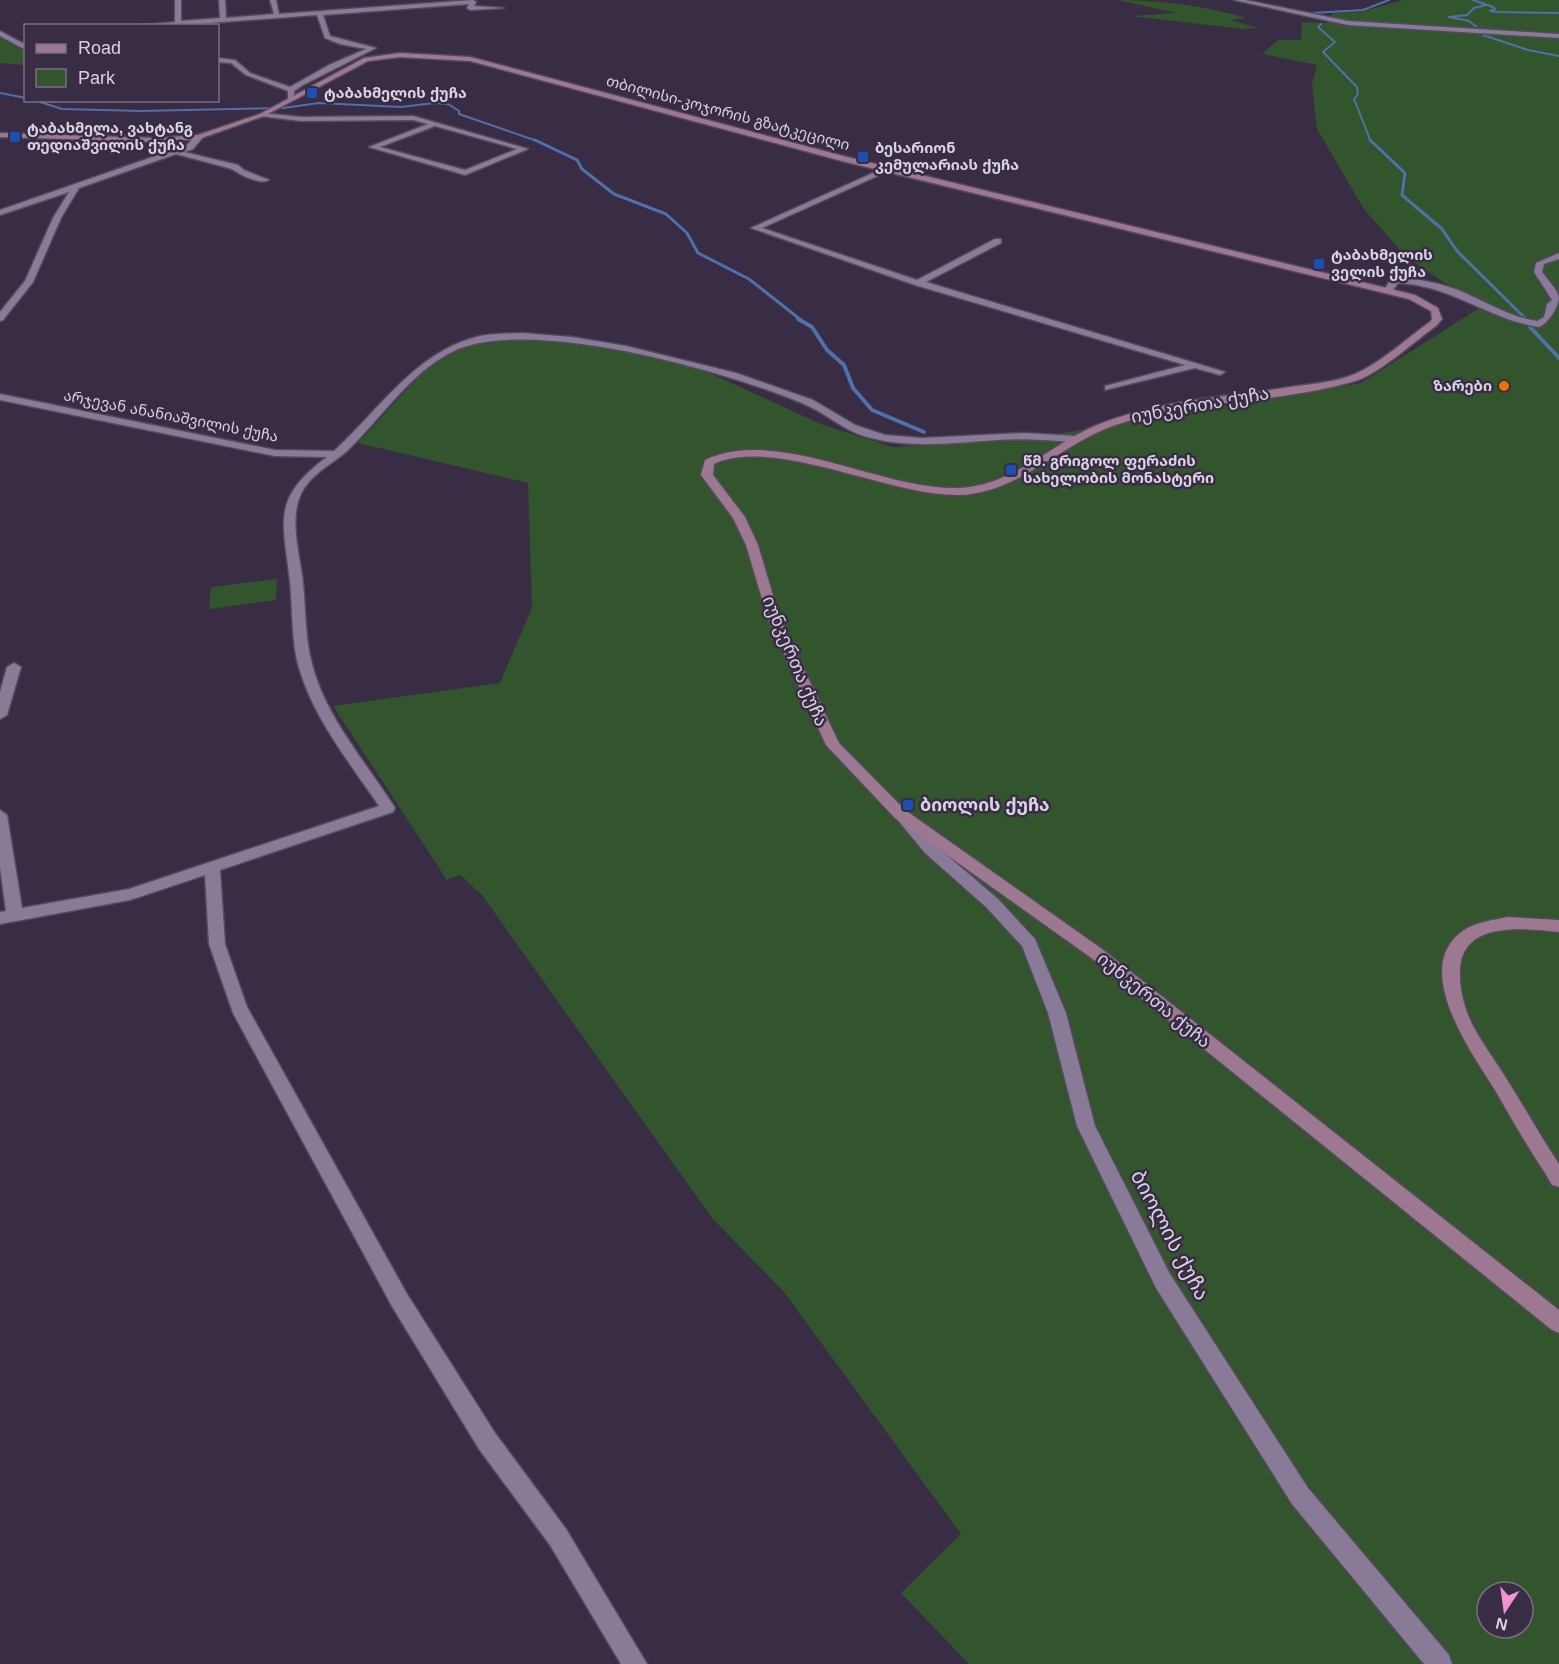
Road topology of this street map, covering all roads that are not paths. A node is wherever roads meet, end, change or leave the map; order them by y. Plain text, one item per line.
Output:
1 (178, 0) edge
2 (222, 0) edge
3 (273, 0) edge
4 (1237, 0) edge
5 (501, 8) dead end
6 (320, 12) junction
7 (277, 16) junction
8 (223, 19) junction
9 (178, 23) junction
10 (165, 24) edge
11 (0, 33) edge
12 (19, 33) dead end
13 (1559, 36) edge
14 (24, 47) edge
15 (219, 60) edge
16 (291, 95) junction
17 (262, 115) junction
18 (435, 124) junction
19 (0, 135) edge
20 (199, 137) junction
21 (176, 152) junction
22 (889, 169) junction
23 (265, 180) dead end
24 (80, 184) junction
25 (0, 213) edge
26 (998, 241) dead end
27 (1559, 256) edge
28 (918, 283) junction
29 (1388, 291) junction
30 (1558, 300) edge
31 (0, 318) edge
32 (1191, 366) junction
33 (1220, 372) dead end
34 (1109, 388) dead end
35 (0, 397) edge
36 (1076, 439) junction
37 (337, 454) junction
38 (14, 666) dead end
39 (0, 715) edge
40 (900, 814) junction
41 (0, 815) edge
42 (212, 869) junction
43 (8, 917) edge
44 (1559, 926) edge
45 (1559, 1179) edge
46 (1559, 1323) edge
47 (634, 1664) edge
48 (1440, 1664) edge

1 - 9 street
2 - 8 street
3 - 7 street
4 - 13 street
5 - 6 street
6 - 7 street
6 - 16 street
7 - 8 street
8 - 9 street
9 - 10 street
11 - 12 street
11 - 14 street
15 - 16 street
16 - 17 main road, თბილისი-კოჯორის გზატკეცილი
16 - 22 main road, თბილისი-კოჯორის გზატკეცილი
17 - 18 street
17 - 20 main road, თბილისი-კოჯორის გზატკეცილი
18 - 18 street
19 - 20 main road, თბილისი-კოჯორის გზატკეცილი
20 - 21 street
21 - 23 street
21 - 24 street
22 - 28 street
22 - 29 main road, თბილისი-კოჯორის გზატკეცილი
24 - 25 street
24 - 31 street
26 - 28 street
27 - 30 street
28 - 32 street
29 - 30 street
29 - 36 main road, იუნკერთა ქუჩა
32 - 33 street
32 - 34 street
35 - 37 street, არჯევან ანანიაშვილის ქუჩა
36 - 37 street
36 - 40 main road, იუნკერთა ქუჩა
37 - 42 street
38 - 39 street
40 - 46 main road, იუნკერთა ქუჩა
40 - 48 street, ბიოლის ქუჩა
41 - 43 street
42 - 43 street
42 - 47 street
44 - 45 main road

